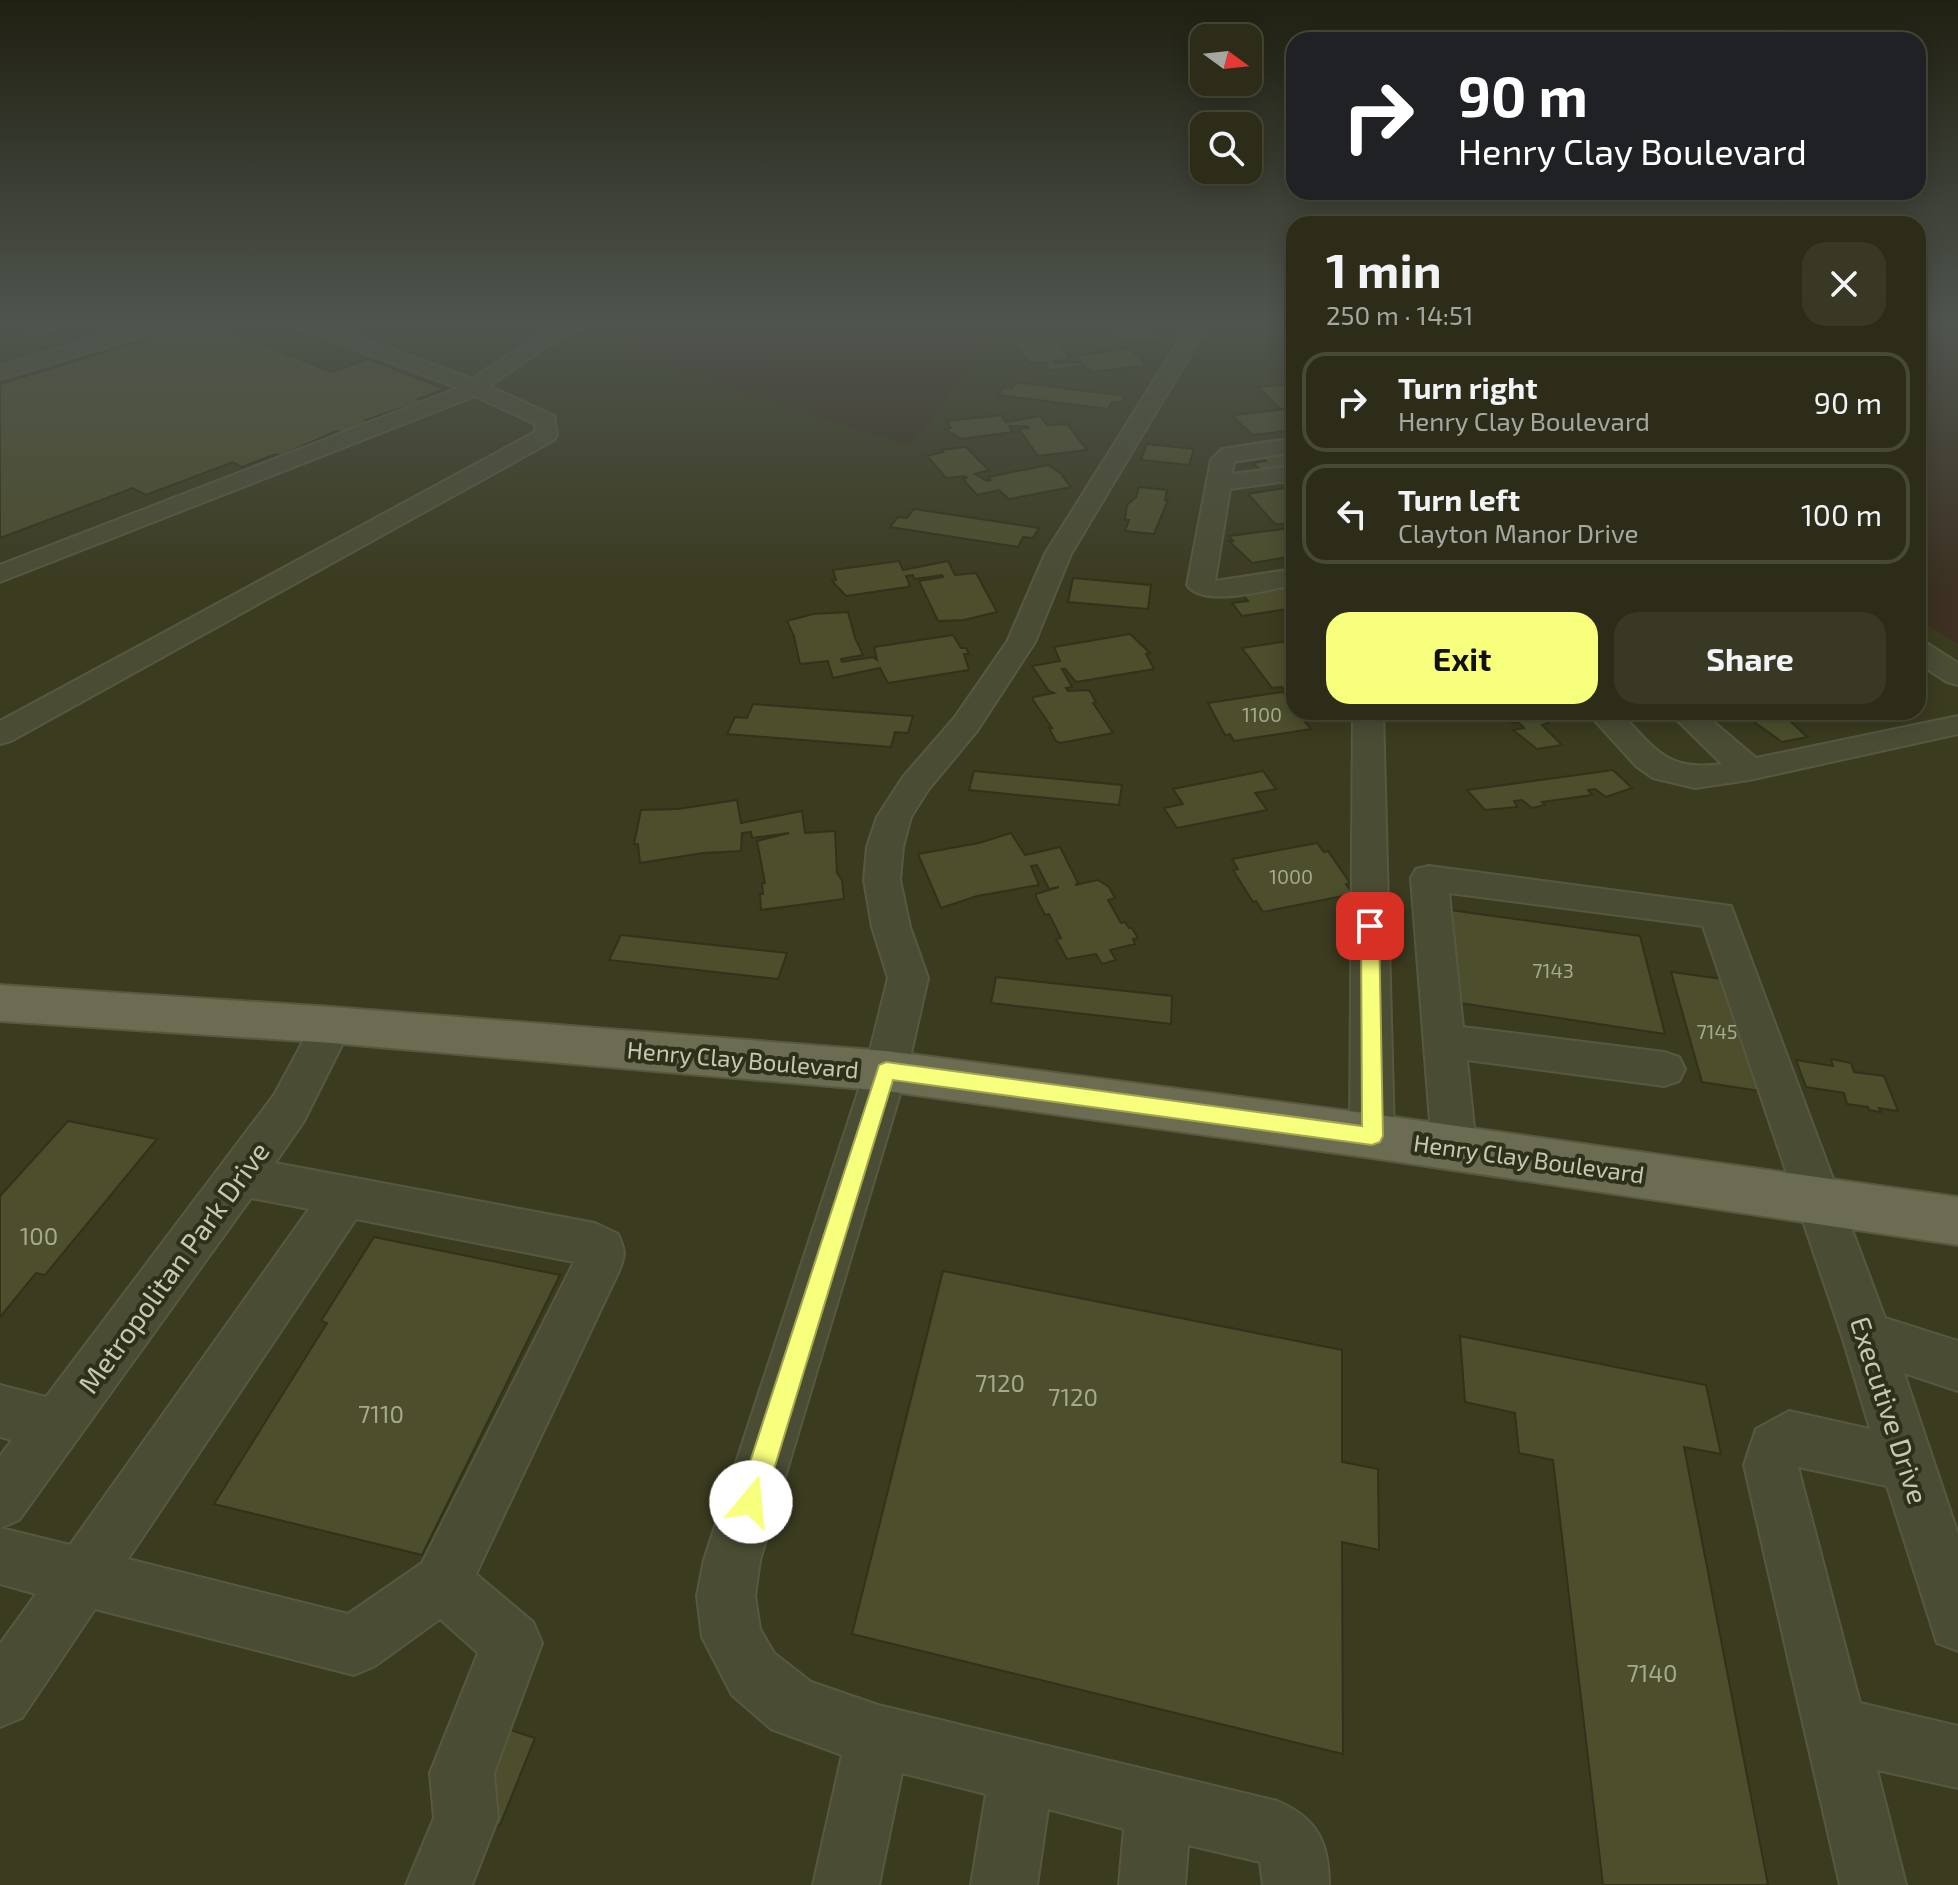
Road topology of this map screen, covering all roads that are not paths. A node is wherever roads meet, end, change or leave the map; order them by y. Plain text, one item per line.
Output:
1 (426, 408) edge
2 (518, 408) edge
3 (1148, 408) edge
4 (1286, 446) edge
5 (1286, 474) edge
6 (1219, 483) junction
7 (0, 574) edge
8 (1286, 578) edge
9 (1926, 655) edge
10 (1958, 676) edge
11 (1368, 720) edge
12 (1610, 720) edge
13 (1693, 720) edge
14 (1958, 725) edge
15 (0, 734) edge
16 (1749, 770) junction
17 (0, 1003) edge
18 (332, 1025) junction
19 (1446, 1041) junction
20 (1664, 1069) dead end
21 (886, 1071) junction
22 (1372, 1136) junction
23 (1454, 1147) junction
24 (240, 1176) junction
25 (345, 1196) junction
26 (1817, 1200) junction
27 (1958, 1221) edge
28 (1867, 1336) junction
29 (1958, 1366) edge
30 (0, 1411) edge
31 (56, 1426) junction
32 (1909, 1464) junction
33 (0, 1501) edge
34 (0, 1556) edge
35 (80, 1576) junction
36 (442, 1583) junction
37 (1958, 1622) edge
38 (0, 1696) edge
39 (1836, 1729) junction
40 (878, 1736) junction
41 (1958, 1757) edge
42 (1021, 1772) junction
43 (1159, 1806) junction
44 (439, 1885) edge
45 (846, 1885) edge
46 (1004, 1885) edge
47 (1152, 1885) edge
48 (1296, 1885) edge
49 (1873, 1885) edge

1 - 7 street
2 - 15 street
3 - 21 street
4 - 6 street
5 - 6 street
6 - 8 street
9 - 10 street
11 - 22 street
12 - 16 street
13 - 16 street
14 - 16 street
17 - 18 main road, Henry Clay Boulevard
18 - 21 main road, Henry Clay Boulevard
18 - 24 street, Metropolitan Park Drive
19 - 20 street
19 - 23 street
19 - 26 street, Executive Drive
21 - 22 main road, Henry Clay Boulevard
21 - 40 street
22 - 23 main road, Henry Clay Boulevard
23 - 26 main road, Henry Clay Boulevard
24 - 25 street
24 - 31 street, Metropolitan Park Drive
25 - 35 street
25 - 36 street
26 - 27 main road, Henry Clay Boulevard
26 - 28 street, Executive Drive
28 - 29 street
28 - 32 street, Executive Drive
30 - 31 street
31 - 33 street, Metropolitan Park Drive
32 - 37 street, Executive Drive
32 - 39 street
34 - 35 street
35 - 36 street
35 - 38 street
36 - 44 street
39 - 41 street
39 - 49 street
40 - 42 street
40 - 45 street
42 - 43 street
42 - 46 street
43 - 47 street
43 - 48 street

